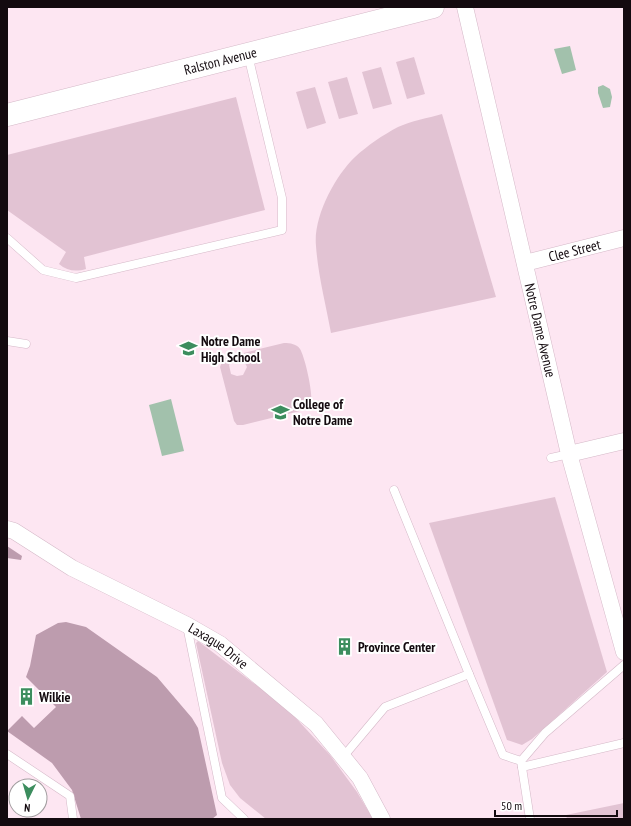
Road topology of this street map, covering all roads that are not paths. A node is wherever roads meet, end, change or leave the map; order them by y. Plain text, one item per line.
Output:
1 (433, 7) edge
2 (465, 7) edge
3 (248, 54) junction
4 (7, 115) edge
5 (624, 238) edge
6 (8, 240) edge
7 (525, 264) junction
8 (7, 341) edge
9 (26, 344) dead end
10 (624, 441) edge
11 (569, 454) junction
12 (551, 458) dead end
13 (394, 490) dead end
14 (7, 529) edge
15 (187, 625) junction
16 (624, 652) edge
17 (624, 665) edge
18 (469, 674) junction
19 (624, 743) edge
20 (7, 754) edge
21 (344, 757) junction
22 (521, 764) junction
23 (73, 819) edge
24 (244, 819) edge
25 (382, 819) edge
26 (530, 819) edge

1 - 3 main road, Ralston Avenue
2 - 7 street, Notre Dame Avenue
3 - 4 main road, Ralston Avenue
3 - 6 lane
5 - 7 street, Clee Street
7 - 11 street, Notre Dame Avenue
8 - 9 lane
10 - 11 street
11 - 12 lane
11 - 16 street, Notre Dame Avenue
13 - 18 lane
14 - 15 street, Laxague Drive
15 - 21 street, Laxague Drive
15 - 24 lane
17 - 22 lane
18 - 21 lane
18 - 22 lane
19 - 22 lane
20 - 23 lane
21 - 25 street, Laxague Drive
22 - 26 lane

